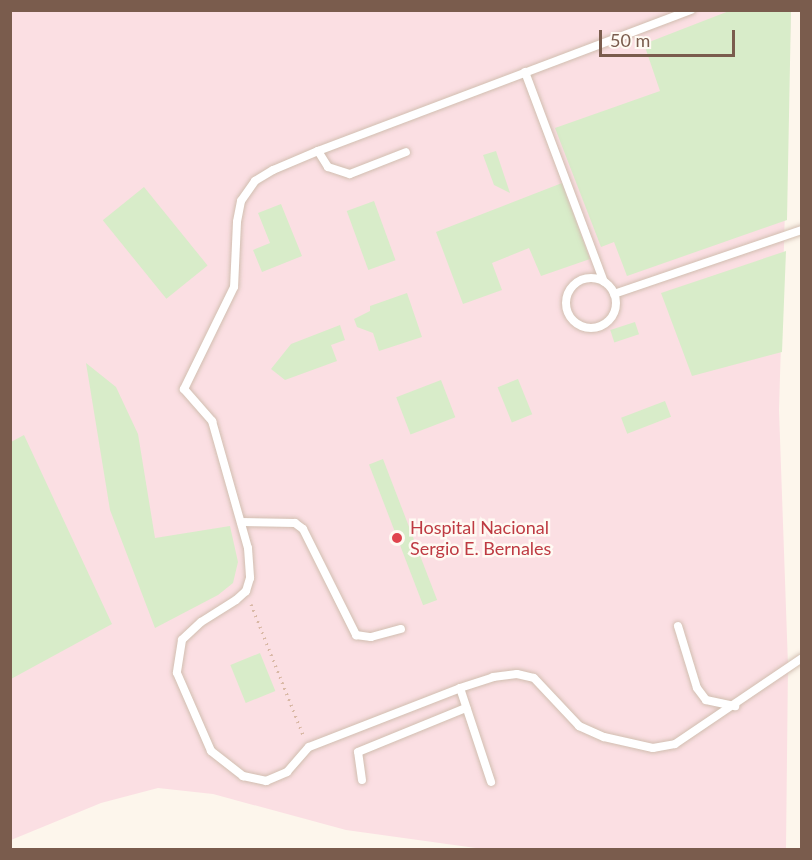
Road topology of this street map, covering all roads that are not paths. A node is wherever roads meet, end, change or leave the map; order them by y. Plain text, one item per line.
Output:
1 (691, 10) edge
2 (525, 72) junction
3 (318, 152) junction
4 (406, 152) dead end
5 (801, 230) edge
6 (604, 282) junction
7 (614, 294) junction
8 (241, 522) junction
9 (678, 626) dead end
10 (402, 629) dead end
11 (801, 658) edge
12 (460, 688) junction
13 (735, 706) junction
14 (466, 708) junction
15 (362, 780) dead end
16 (491, 782) dead end

1 - 2 lane
2 - 3 lane
2 - 6 lane
3 - 4 lane
3 - 8 lane
5 - 7 lane
6 - 7 lane
6 - 7 lane
8 - 10 lane
8 - 12 lane
9 - 13 lane
11 - 13 lane
12 - 13 lane
12 - 14 lane
14 - 15 lane
14 - 16 lane

